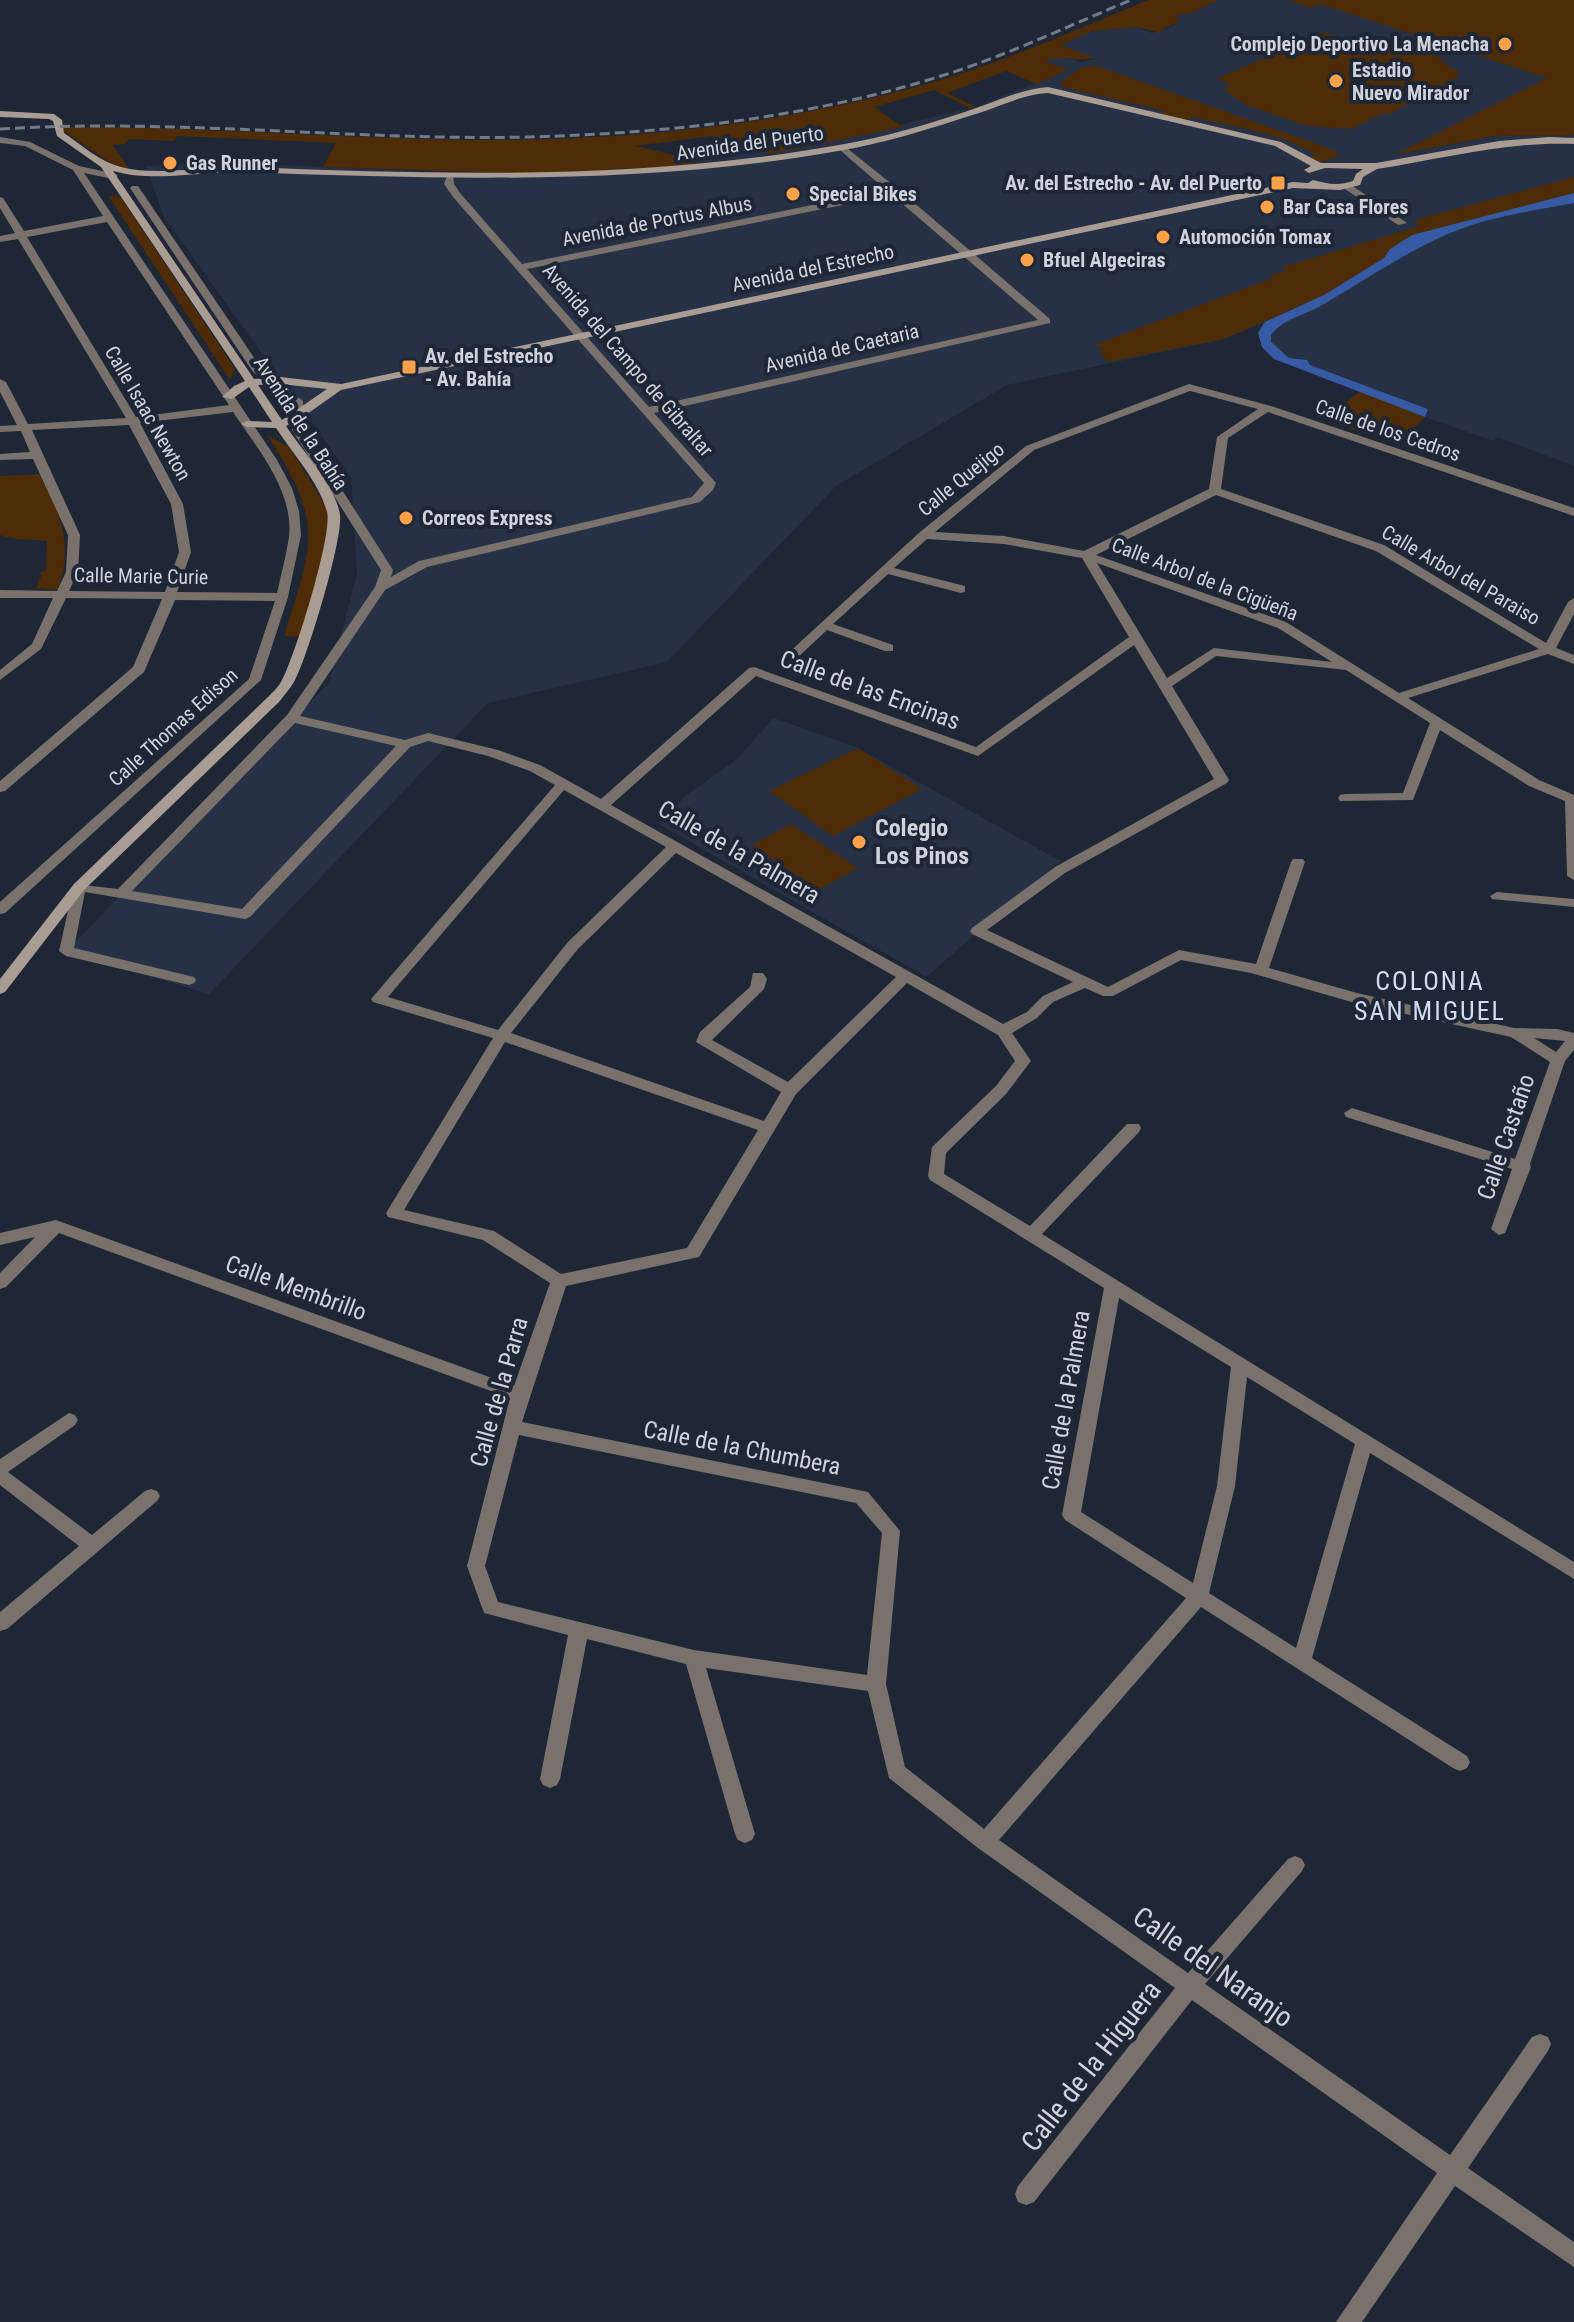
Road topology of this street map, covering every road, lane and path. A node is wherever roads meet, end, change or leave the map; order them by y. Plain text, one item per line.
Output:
1 (0, 114) edge
2 (0, 140) edge
3 (1574, 141) edge
4 (843, 148) junction
5 (104, 165) junction
6 (1318, 166) junction
7 (1343, 167) junction
8 (1373, 167) junction
9 (78, 171) junction
10 (132, 174) junction
11 (166, 174) junction
12 (1306, 174) junction
13 (1359, 176) junction
14 (450, 178) junction
15 (122, 185) junction
16 (1293, 185) junction
17 (1322, 186) junction
18 (1348, 187) junction
19 (895, 191) junction
20 (0, 200) edge
21 (99, 200) junction
22 (110, 218) junction
23 (1402, 223) dead end
24 (20, 235) junction
25 (0, 239) edge
26 (968, 254) junction
27 (520, 267) junction
28 (580, 336) junction
29 (257, 370) junction
30 (250, 381) junction
31 (0, 382) edge
32 (276, 382) junction
33 (309, 385) junction
34 (341, 387) junction
35 (1189, 387) joint
36 (231, 402) junction
37 (1267, 408) junction
38 (646, 411) junction
39 (297, 418) junction
40 (133, 421) junction
41 (247, 424) junction
42 (281, 426) junction
43 (25, 428) junction
44 (0, 429) edge
45 (37, 455) junction
46 (0, 457) edge
47 (1215, 491) junction
48 (1574, 512) edge
49 (924, 535) junction
50 (1086, 555) junction
51 (381, 557) junction
52 (423, 564) junction
53 (886, 570) junction
54 (381, 587) junction
55 (961, 589) dead end
56 (0, 594) edge
57 (62, 595) junction
58 (170, 596) junction
59 (282, 597) junction
60 (1574, 602) edge
61 (827, 626) junction
62 (1136, 638) junction
63 (889, 648) dead end
64 (1549, 650) junction
65 (791, 656) dead end
66 (1574, 660) edge
67 (1351, 668) junction
68 (0, 676) edge
69 (1164, 685) junction
70 (1399, 697) junction
71 (292, 718) junction
72 (1437, 721) junction
73 (405, 744) junction
74 (564, 782) junction
75 (0, 788) edge
76 (1345, 798) dead end
77 (1573, 800) edge
78 (603, 805) junction
79 (676, 846) junction
80 (1298, 862) dead end
81 (1574, 876) edge
82 (79, 887) junction
83 (123, 892) junction
84 (1497, 896) dead end
85 (1574, 903) edge
86 (0, 910) edge
87 (1261, 971) junction
88 (758, 976) dead end
89 (905, 977) junction
90 (189, 980) dead end
91 (1086, 982) junction
92 (0, 989) edge
93 (1003, 1031) junction
94 (1514, 1033) junction
95 (503, 1036) junction
96 (1574, 1039) edge
97 (1558, 1060) junction
98 (790, 1090) junction
99 (1352, 1113) dead end
100 (769, 1128) junction
101 (1133, 1128) dead end
102 (1523, 1167) junction
103 (56, 1226) junction
104 (1499, 1229) dead end
105 (1030, 1236) junction
106 (0, 1239) edge
107 (559, 1281) junction
108 (0, 1283) edge
109 (1113, 1287) junction
110 (1240, 1366) junction
111 (520, 1395) junction
112 (69, 1420) dead end
113 (512, 1427) junction
114 (1364, 1442) junction
115 (0, 1468) edge
116 (0, 1475) edge
117 (151, 1496) dead end
118 (92, 1545) junction
119 (1574, 1571) edge
120 (1199, 1596) junction
121 (0, 1623) edge
122 (579, 1629) junction
123 (694, 1658) junction
124 (1302, 1661) junction
125 (876, 1684) junction
126 (1460, 1762) dead end
127 (550, 1779) dead end
128 (745, 1834) dead end
129 (985, 1842) junction
130 (1295, 1865) dead end
131 (1190, 1986) junction
132 (1540, 2044) dead end
133 (1453, 2171) junction
134 (1026, 2194) dead end
135 (1574, 2256) edge
136 (1348, 2322) edge

1 - 5 street, Avenida de la Bahía
2 - 9 street
3 - 8 street
4 - 6 street, Avenida del Puerto
4 - 14 street, Avenida del Puerto
4 - 19 street
5 - 10 street
5 - 15 street, Avenida de la Bahía
6 - 7 street
6 - 12 street, Avenida del Estrecho
7 - 8 street
7 - 13 street
8 - 13 street
9 - 15 street
9 - 21 street, Calle Thomas Edison
10 - 11 street
10 - 15 street
10 - 15 street
11 - 14 street, Avenida del Puerto
11 - 15 street
12 - 16 street, Avenida del Estrecho
12 - 17 street
13 - 18 street
14 - 27 street, Avenida del Campo de Gibraltar
15 - 21 street
15 - 29 street, Avenida de la Bahía
15 - 30 street, Avenida de la Bahía
16 - 17 street, Avenida del Estrecho
16 - 26 street, Avenida del Estrecho
17 - 18 street, Avenida del Estrecho
18 - 23 street
19 - 26 street
19 - 27 street, Avenida de Portus Albus
20 - 24 street, Calle Isaac Newton
21 - 22 street, Calle Thomas Edison
22 - 24 street
22 - 36 street, Calle Thomas Edison
24 - 25 street
24 - 40 street, Calle Isaac Newton
26 - 28 street, Avenida del Estrecho
26 - 38 street, Avenida de Caetaria
27 - 28 street, Avenida del Campo de Gibraltar
28 - 34 street, Avenida del Estrecho
28 - 38 street, Avenida del Campo de Gibraltar
29 - 32 street, Avenida de la Bahía
29 - 33 street
30 - 32 street
30 - 36 street
30 - 42 street, Avenida de la Bahía
31 - 43 street
32 - 33 street
32 - 39 street, Avenida de la Bahía
33 - 34 street
34 - 39 street
35 - 37 street, Calle de los Cedros
35 - 49 street, Calle Quejigo
36 - 40 street
36 - 41 street, Calle Thomas Edison
37 - 47 street
37 - 48 street, Calle de los Cedros
38 - 52 street, Avenida del Campo de Gibraltar
39 - 42 street
39 - 51 street, Avenida de la Bahía
40 - 43 street
40 - 58 street, Calle Isaac Newton
41 - 42 street
41 - 59 street, Calle Thomas Edison
42 - 82 street, Avenida de la Bahía
43 - 44 street
43 - 45 street
45 - 46 street
45 - 57 street
47 - 50 street
47 - 64 street, Calle Arbol del Paraiso
49 - 50 street, Calle Arbol de la Cigüeña
49 - 53 street, Calle Quejigo
50 - 62 street
50 - 67 street, Calle Arbol de la Cigüeña
51 - 52 street, Avenida del Campo de Gibraltar
51 - 54 street
52 - 54 street, Avenida del Campo de Gibraltar
53 - 55 street
53 - 61 street, Calle Quejigo
54 - 71 street
56 - 57 street, Calle Marie Curie
57 - 58 street, Calle Marie Curie
57 - 68 street
58 - 59 street, Calle Marie Curie
58 - 75 street, Calle Isaac Newton
59 - 86 street, Calle Thomas Edison
60 - 64 street
61 - 63 street
61 - 65 street, Calle Quejigo
62 - 69 street
62 - 78 street, Calle de las Encinas
64 - 66 street, Calle Arbol del Paraiso
64 - 70 street
67 - 69 street
67 - 70 street, Calle Arbol de la Cigüeña
69 - 91 street
70 - 72 street, Calle Arbol de la Cigüeña
71 - 73 street, Calle de la Palmera
71 - 83 street
72 - 76 street
72 - 77 street, Calle Arbol de la Cigüeña
73 - 74 street, Calle de la Palmera
73 - 83 street
74 - 78 street, Calle de la Palmera
74 - 95 street
77 - 81 street
78 - 79 street, Calle de la Palmera
79 - 89 street, Calle de la Palmera
79 - 95 street
80 - 87 street
82 - 83 street
82 - 90 street
82 - 92 street, Avenida de la Bahía
84 - 85 street
87 - 91 street
87 - 94 street
88 - 98 street
89 - 93 street, Calle de la Palmera
89 - 98 street
91 - 93 street
93 - 105 street, Calle de la Palmera
94 - 96 street
94 - 97 street
95 - 100 street
95 - 107 street
96 - 97 street
97 - 102 street, Calle Castaño
98 - 100 street
99 - 102 street
100 - 107 street
101 - 105 street
102 - 104 street, Calle Castaño
103 - 106 street
103 - 108 street
103 - 111 street, Calle Membrillo
105 - 109 street, Calle de la Palmera
107 - 111 street, Calle de la Parra
109 - 110 street, Calle de la Palmera
109 - 120 street, Calle de la Palmera
110 - 114 street, Calle de la Palmera
110 - 120 street
111 - 113 street, Calle de la Parra
112 - 115 street
113 - 122 street, Calle de la Parra
113 - 125 street, Calle de la Chumbera
114 - 119 street, Calle de la Palmera
114 - 124 street
116 - 118 street
117 - 118 street
118 - 121 street
120 - 124 street, Calle de la Palmera
120 - 129 street
122 - 123 street, Calle de la Parra
122 - 127 street
123 - 125 street, Calle de la Parra
123 - 128 street
124 - 126 street, Calle de la Palmera
125 - 129 street, Calle del Naranjo
129 - 131 street, Calle del Naranjo
130 - 131 street, Calle de la Higuera
131 - 133 street, Calle del Naranjo
131 - 134 street, Calle de la Higuera
132 - 133 street
133 - 135 street, Calle del Naranjo
133 - 136 street

